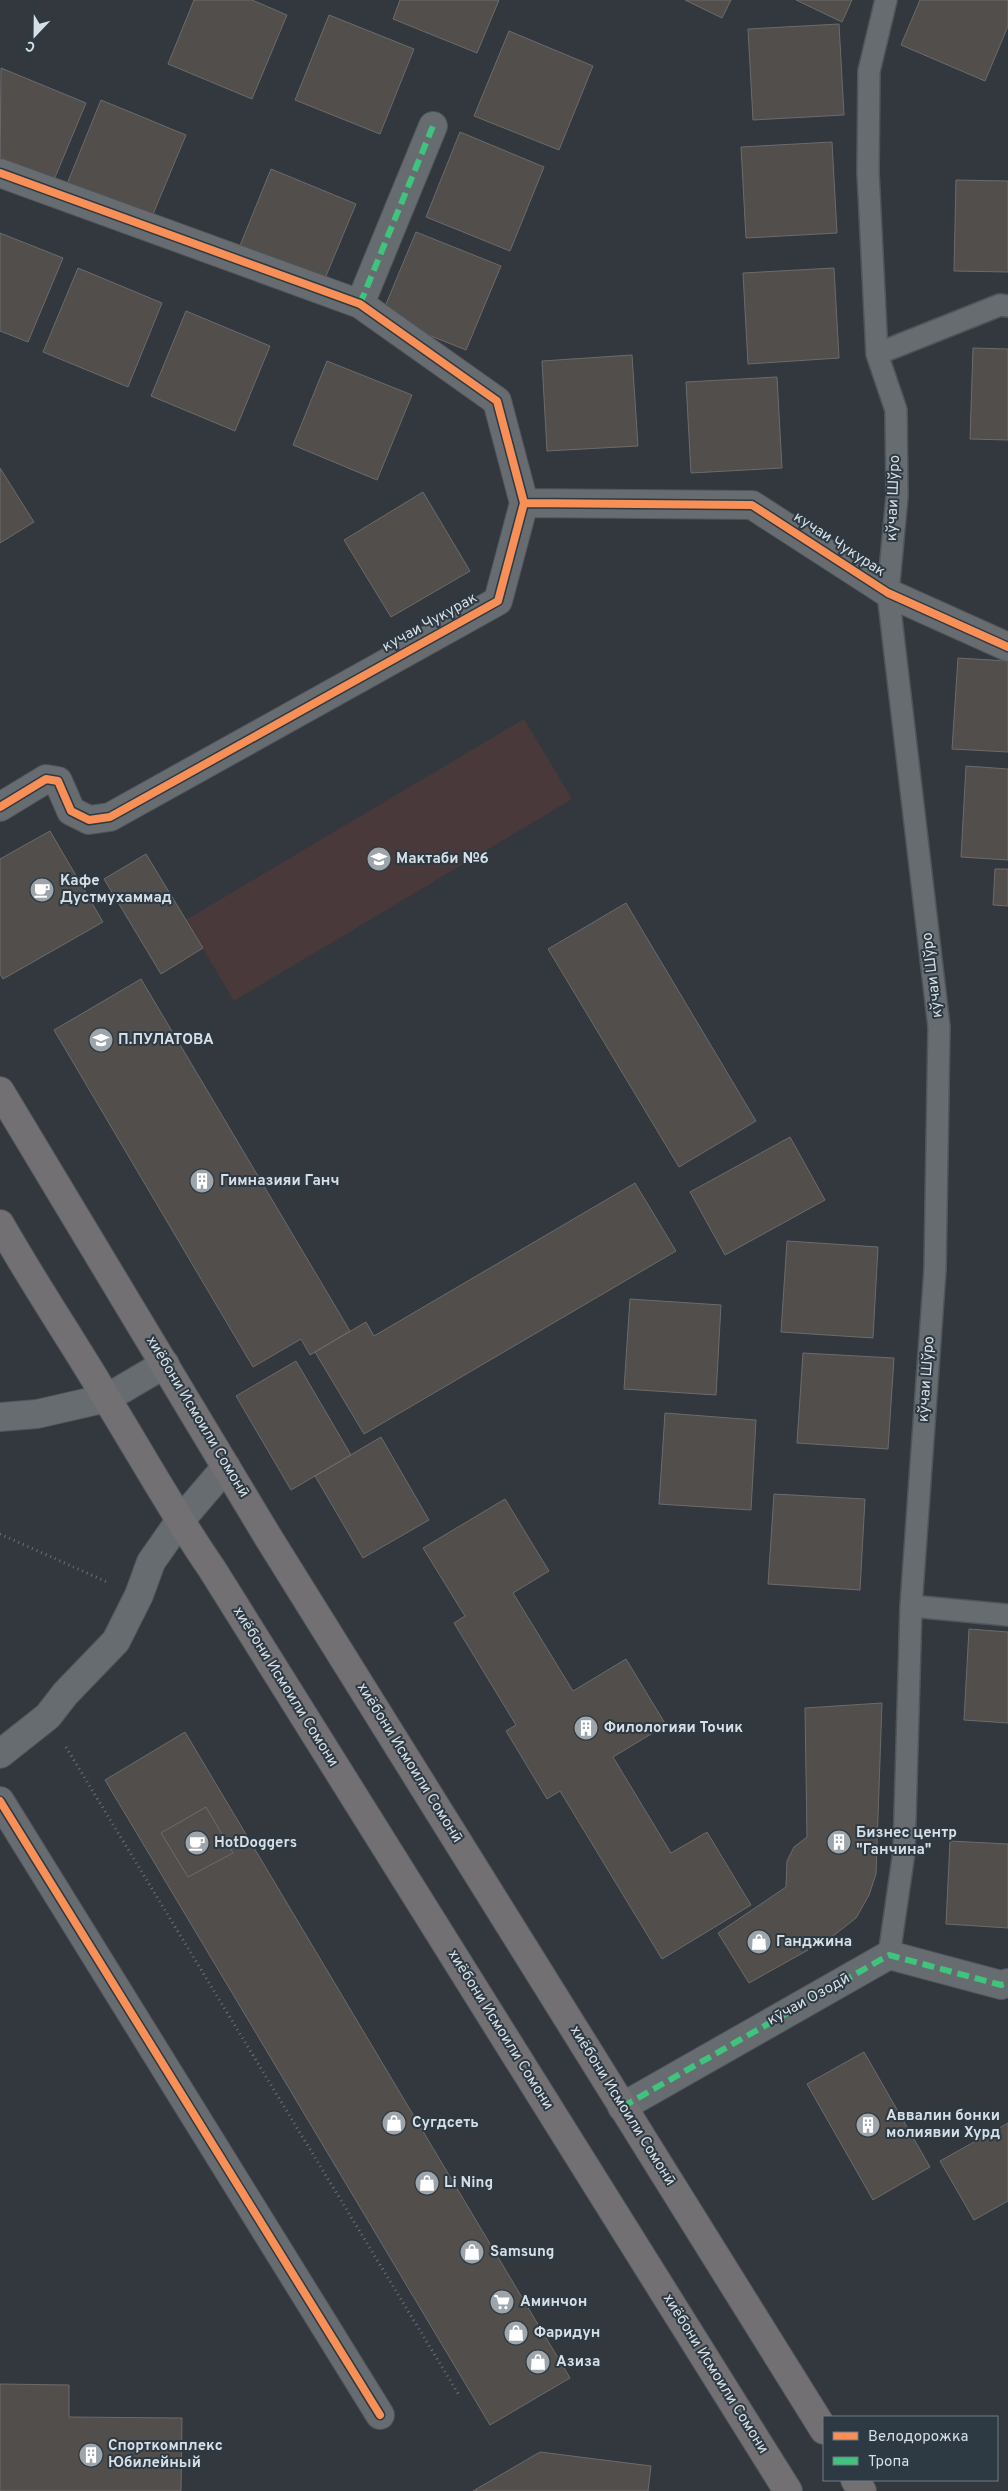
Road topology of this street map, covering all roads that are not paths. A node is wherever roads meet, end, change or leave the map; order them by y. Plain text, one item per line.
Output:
1 (886, 0) edge
2 (433, 126) dead end
3 (0, 173) edge
4 (360, 304) junction
5 (1008, 306) edge
6 (877, 354) junction
7 (524, 503) junction
8 (888, 593) junction
9 (1008, 648) edge
10 (0, 806) edge
11 (0, 1090) edge
12 (0, 1224) edge
13 (166, 1364) junction
14 (106, 1398) junction
15 (0, 1417) edge
16 (226, 1467) junction
17 (179, 1522) junction
18 (910, 1606) junction
19 (1008, 1615) edge
20 (0, 1754) edge
21 (0, 1801) edge
22 (889, 1955) junction
23 (1008, 1983) edge
24 (622, 2107) junction
25 (380, 2415) dead end
26 (823, 2428) edge
27 (788, 2491) edge

1 - 6 lane, кўчаи Шўро
2 - 4 street
3 - 4 street
4 - 7 street
5 - 6 lane
6 - 8 lane, кўчаи Шўро
7 - 8 street, кучаи Чукурак
7 - 10 street, кучаи Чукурак
8 - 9 street, кучаи Чукурак
8 - 18 lane, кўчаи Шўро
11 - 13 main road, хиёбони Исмоили Сомонӣ
12 - 14 main road
13 - 14 street
13 - 16 main road, хиёбони Исмоили Сомонӣ
14 - 15 street
14 - 17 main road
16 - 17 street
16 - 24 main road, хиёбони Исмоили Сомонӣ
17 - 20 street
17 - 27 main road, хиёбони Исмоили Сомони
18 - 19 lane
18 - 22 lane, кўчаи Шўро
21 - 25 street
22 - 23 street
22 - 24 street, кӯчаи Озодӣ
24 - 26 main road, хиёбони Исмоили Сомонӣ

